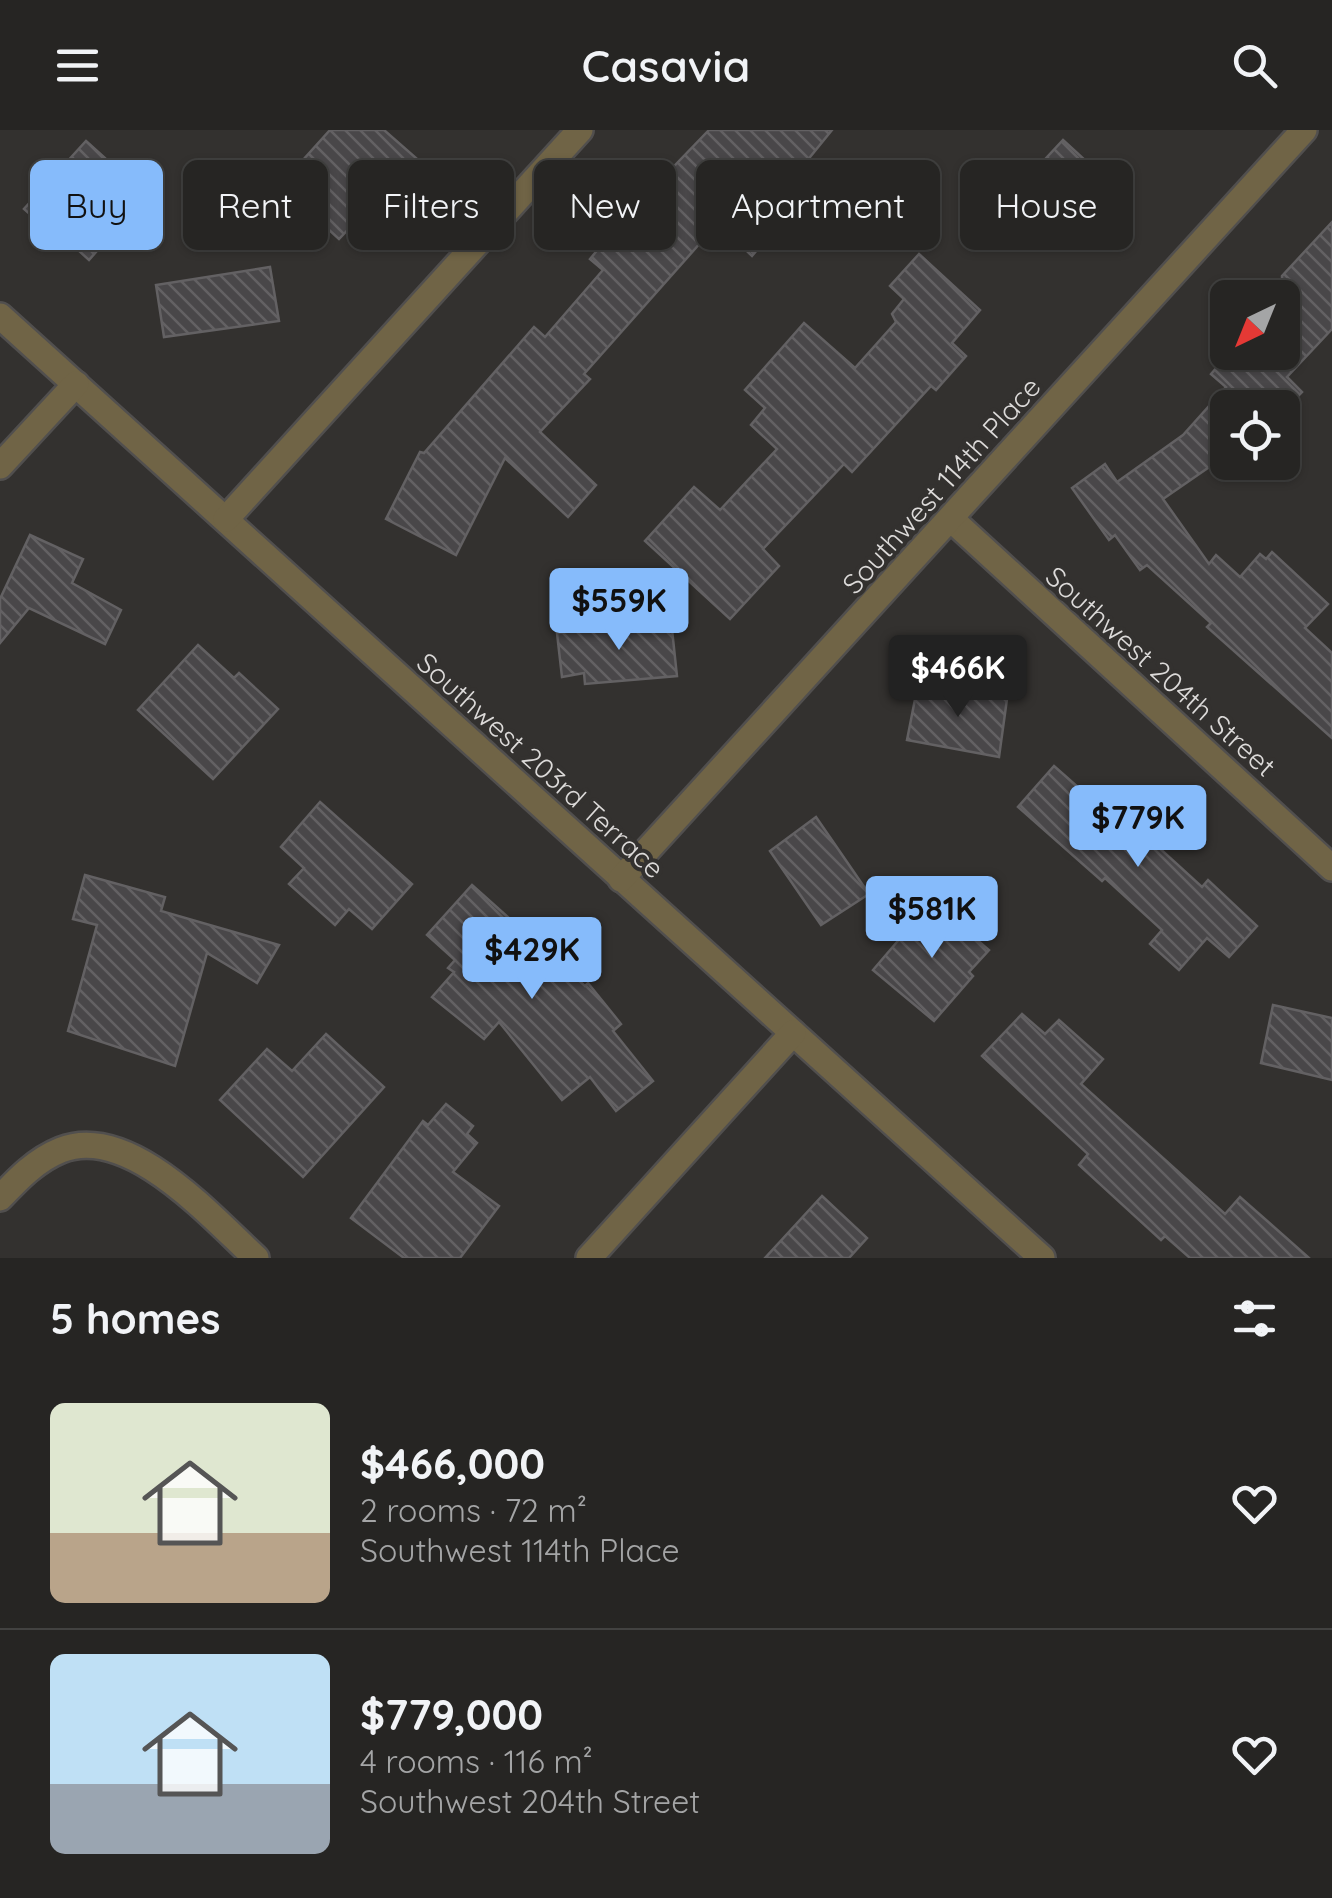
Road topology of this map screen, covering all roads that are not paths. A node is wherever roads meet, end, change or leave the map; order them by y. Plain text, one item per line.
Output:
1 (580, 130) edge
2 (1304, 130) edge
3 (0, 316) edge
4 (76, 384) junction
5 (0, 466) edge
6 (226, 519) junction
7 (951, 519) junction
8 (1332, 868) edge
9 (621, 879) junction
10 (792, 1033) junction
11 (0, 1198) edge
12 (256, 1258) edge
13 (589, 1258) edge
14 (1042, 1258) edge

1 - 6 street
2 - 7 street, Southwest 114th Place
3 - 4 street, Southwest 203rd Terrace
4 - 5 street
4 - 6 street, Southwest 203rd Terrace
6 - 9 street, Southwest 203rd Terrace
7 - 8 street, Southwest 204th Street
7 - 9 street, Southwest 114th Place
9 - 10 street, Southwest 203rd Terrace
10 - 13 street
10 - 14 street, Southwest 203rd Terrace
11 - 12 street

